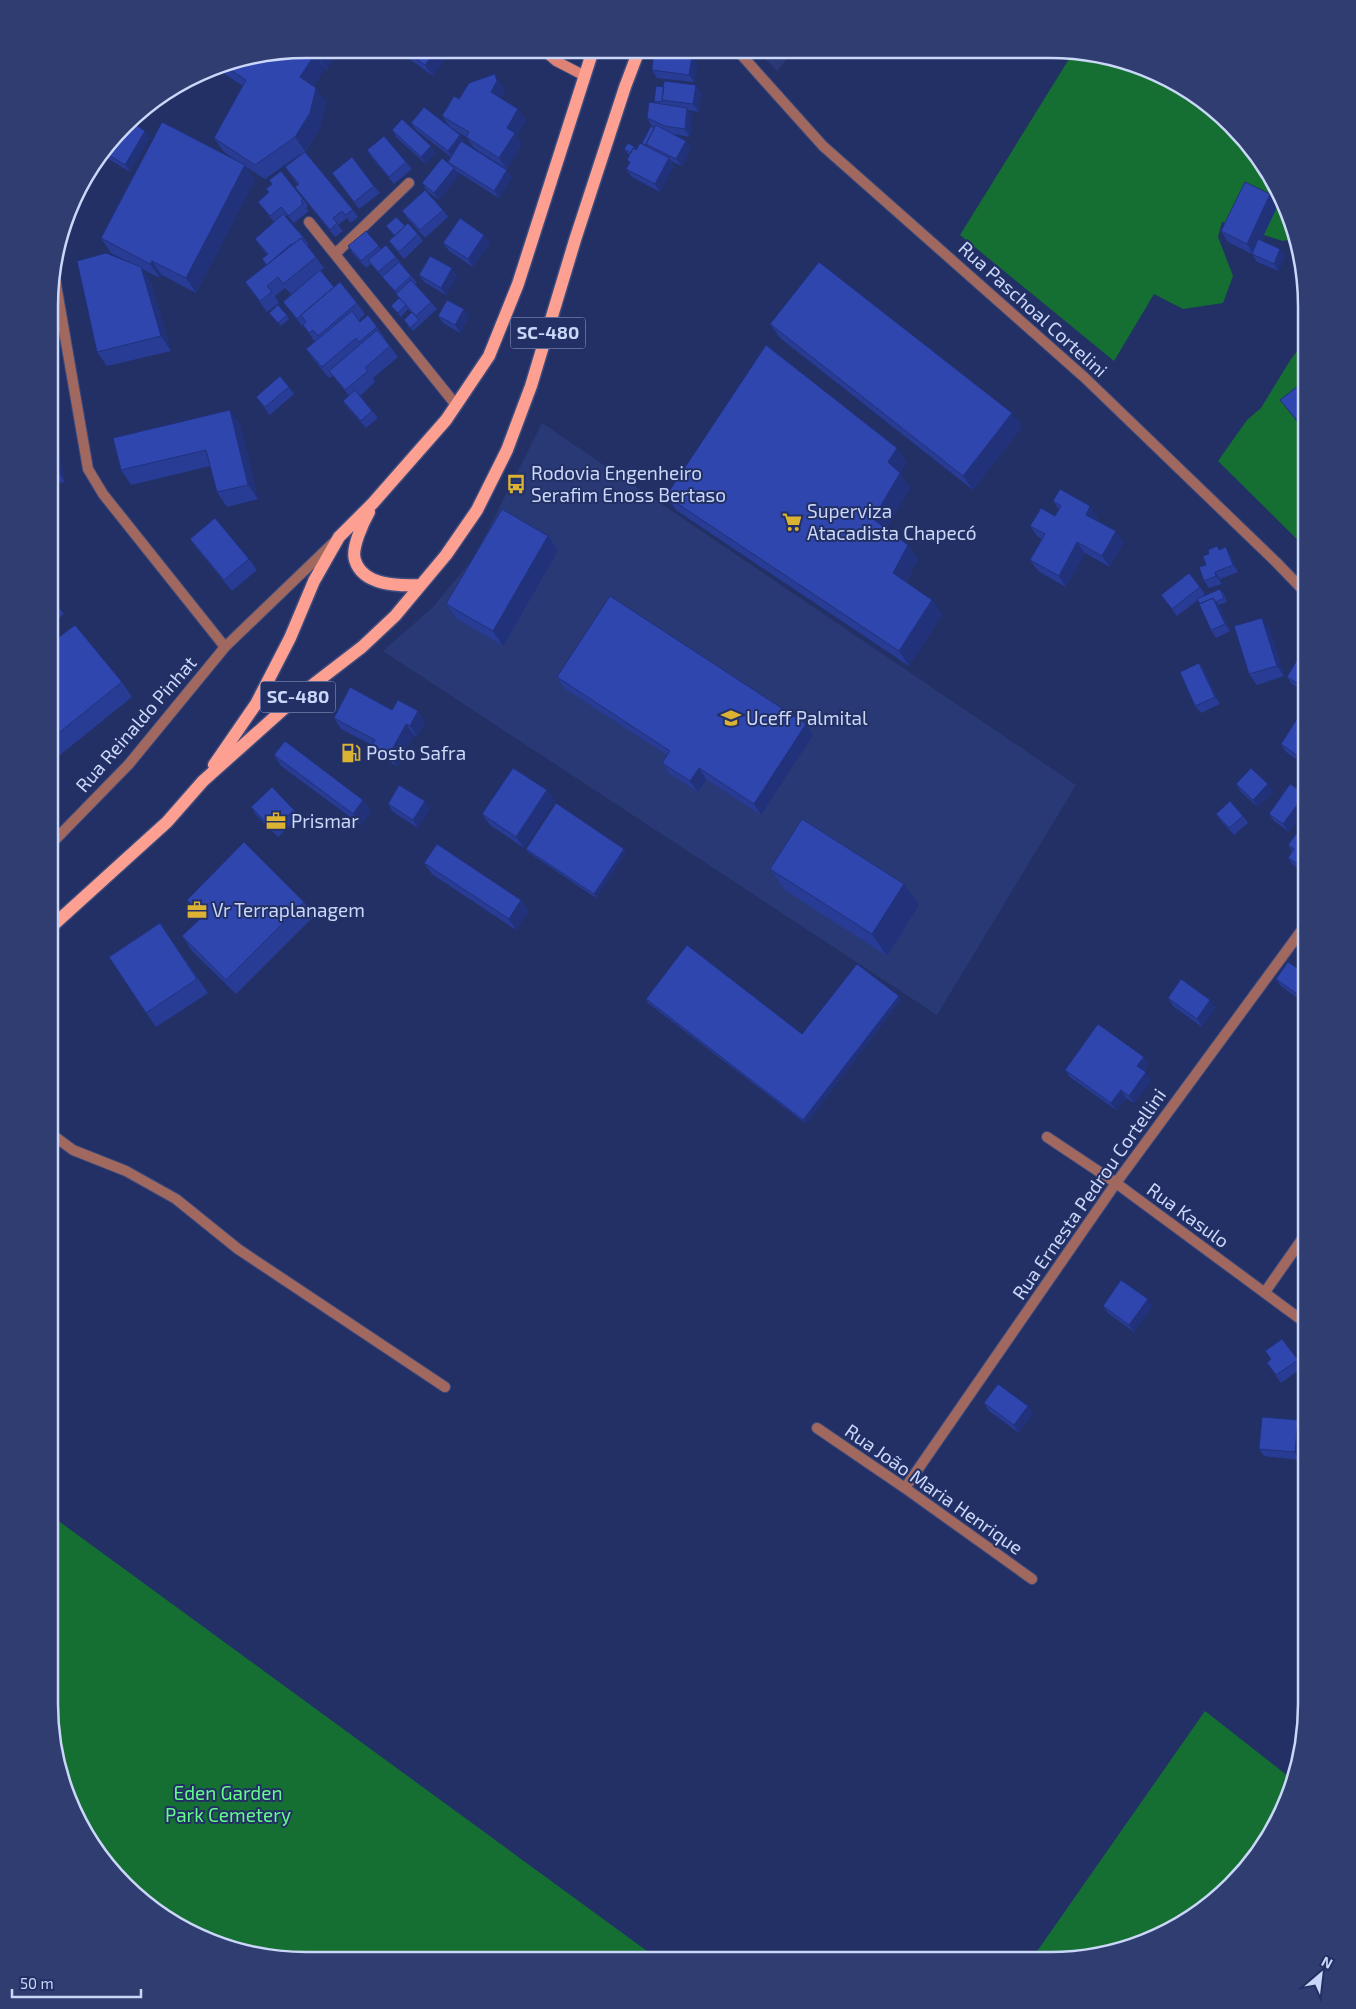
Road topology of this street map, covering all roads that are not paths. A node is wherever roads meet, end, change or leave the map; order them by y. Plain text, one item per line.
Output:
1 (552, 58) edge
2 (591, 58) edge
3 (636, 58) edge
4 (744, 58) edge
5 (585, 76) junction
6 (409, 183) dead end
7 (309, 222) dead end
8 (336, 253) junction
9 (58, 301) edge
10 (456, 405) junction
11 (373, 503) junction
12 (340, 537) junction
13 (420, 585) junction
14 (1298, 585) edge
15 (225, 647) junction
16 (203, 781) junction
17 (58, 837) edge
18 (58, 921) edge
19 (1298, 935) edge
20 (1047, 1137) dead end
21 (58, 1139) edge
22 (1116, 1184) junction
23 (1298, 1245) edge
24 (1265, 1292) junction
25 (1298, 1317) edge
26 (445, 1387) dead end
27 (817, 1428) dead end
28 (905, 1488) junction
29 (1032, 1579) dead end

1 - 5 street
2 - 5 main road
3 - 13 main road, SC-480
4 - 14 street, Rua Paschoal Cortelini
5 - 10 main road
6 - 8 street
7 - 8 street
8 - 10 street
9 - 15 street
10 - 11 main road
11 - 12 main road
11 - 13 main road
12 - 15 street, Rua Reinaldo Pinhat
12 - 16 main road
13 - 16 main road, SC-480
15 - 17 street, Rua Reinaldo Pinhat
16 - 18 main road, SC-480
19 - 22 street, Rua Ernesta Pedrou Cortellini
20 - 22 street, Rua Kasulo
21 - 26 street
22 - 24 street, Rua Kasulo
22 - 28 street, Rua Ernesta Pedrou Cortellini
23 - 24 street
24 - 25 street, Rua Kasulo
27 - 28 street, Rua João Maria Henrique
28 - 29 street, Rua João Maria Henrique

